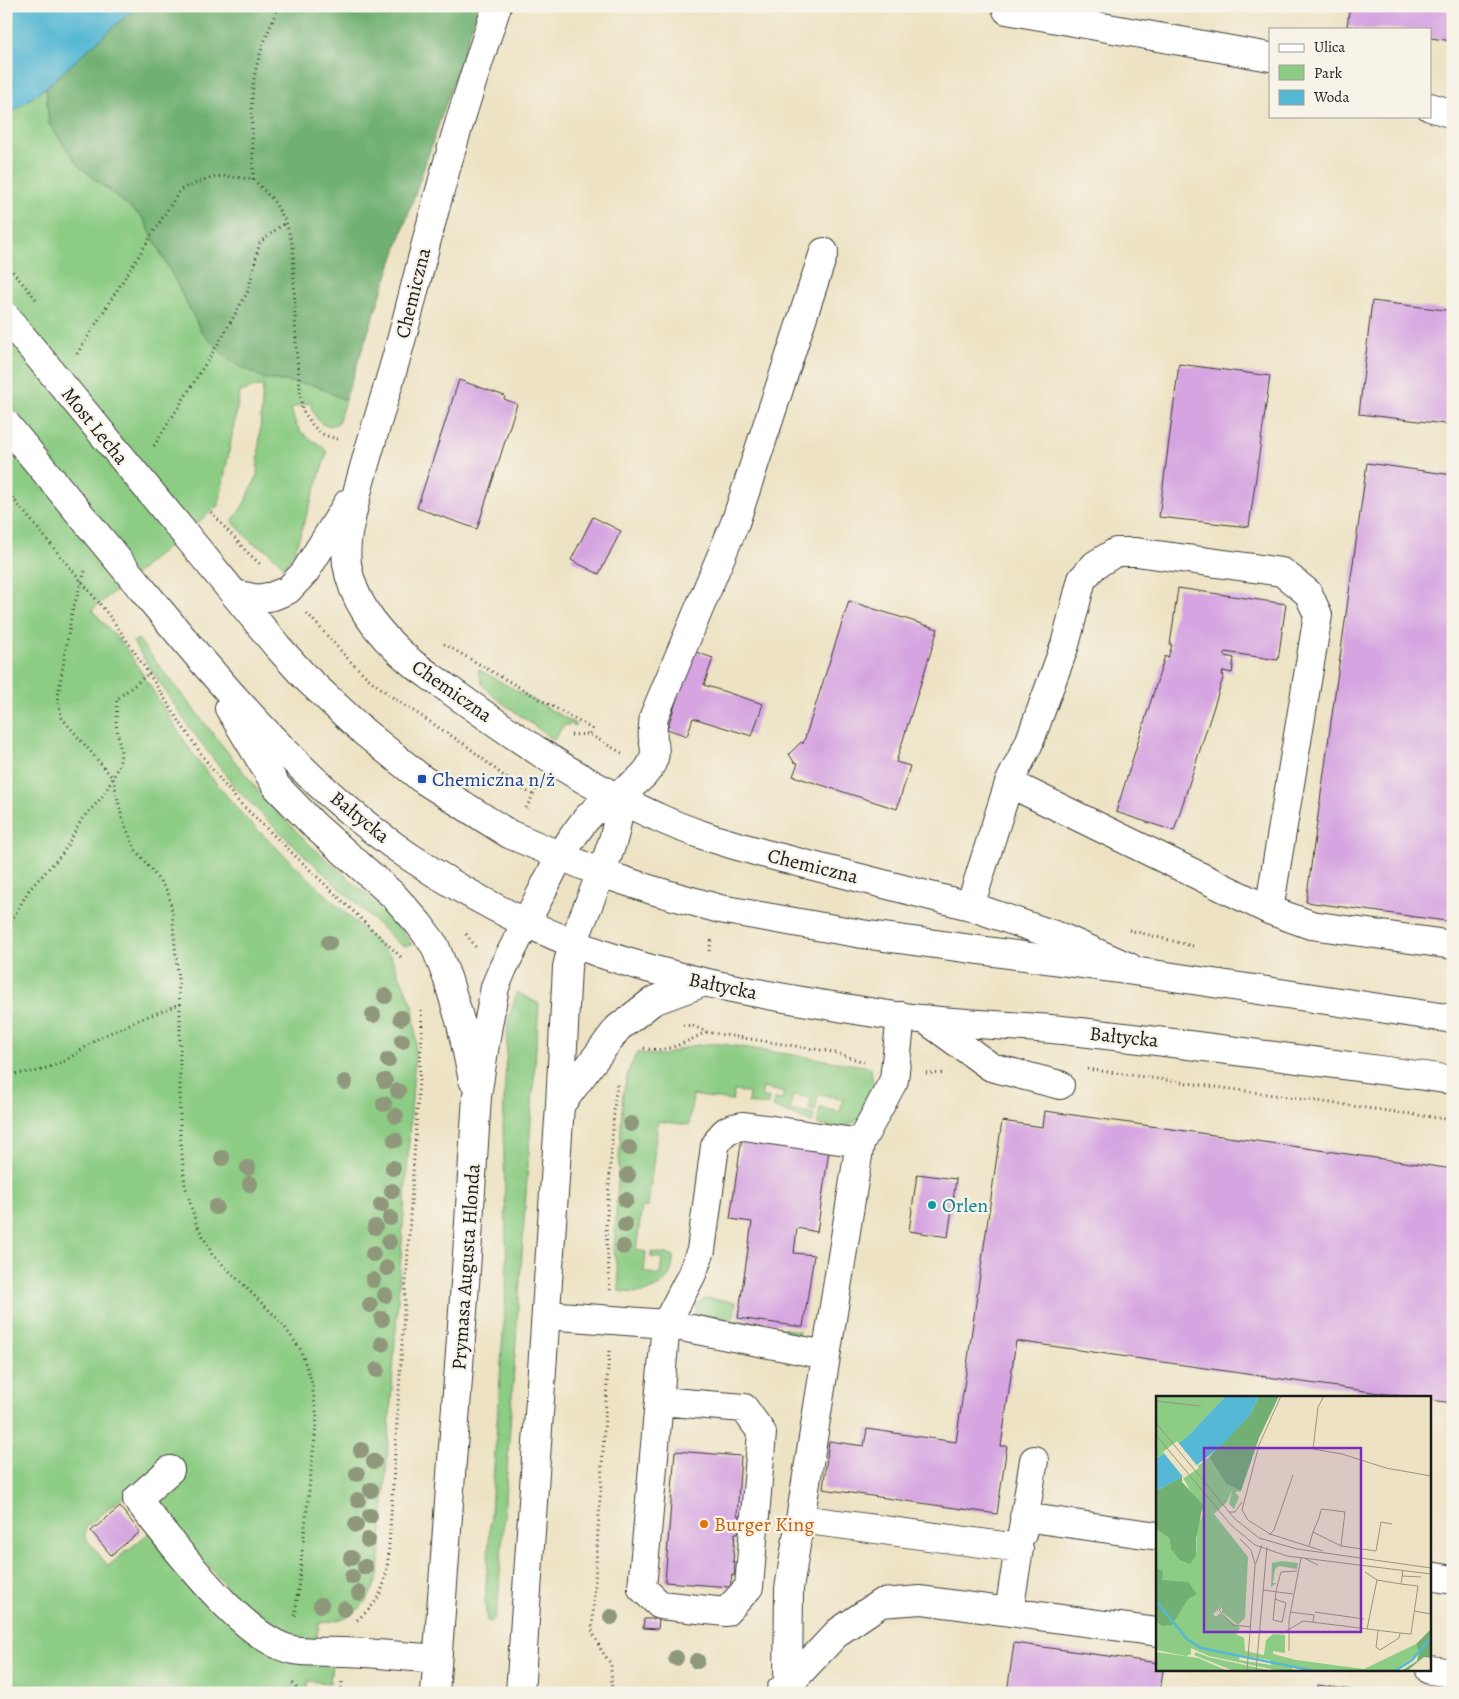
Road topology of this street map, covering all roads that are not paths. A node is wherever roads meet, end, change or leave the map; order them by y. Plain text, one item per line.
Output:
1 (497, 6) edge
2 (1007, 6) edge
3 (1269, 57) edge
4 (1432, 108) edge
5 (1453, 114) edge
6 (824, 252) dead end
7 (6, 317) edge
8 (6, 424) edge
9 (360, 485) junction
10 (235, 594) junction
11 (194, 651) junction
12 (1009, 783) junction
13 (617, 797) junction
14 (560, 856) junction
15 (601, 873) junction
16 (970, 906) junction
17 (1269, 910) junction
18 (526, 922) junction
19 (573, 944) junction
20 (1453, 945) edge
21 (1140, 972) junction
22 (702, 982) junction
23 (914, 1018) junction
24 (1453, 1019) edge
25 (1453, 1080) edge
26 (1060, 1085) dead end
27 (477, 1096) junction
28 (560, 1105) junction
29 (860, 1143) junction
30 (546, 1315) junction
31 (666, 1324) junction
32 (826, 1355) junction
33 (659, 1402) junction
34 (1034, 1460) dead end
35 (170, 1470) dead end
36 (1024, 1517) junction
37 (800, 1519) junction
38 (1156, 1536) edge
39 (1020, 1548) junction
40 (1432, 1576) edge
41 (1453, 1580) edge
42 (1009, 1612) junction
43 (1156, 1632) edge
44 (437, 1659) junction
45 (1432, 1670) edge
46 (1453, 1673) edge
47 (785, 1690) edge
48 (435, 1693) edge
49 (520, 1693) edge

1 - 9 main road, Chemiczna
2 - 3 main road
4 - 5 main road
6 - 13 main road, Prymasa Augusta Hlonda
7 - 10 main road, Most Lecha, bridge
8 - 11 main road, Bałtycka, bridge
9 - 10 main road
9 - 13 main road, Chemiczna
10 - 14 main road
11 - 18 main road, Bałtycka
11 - 27 main road
12 - 16 main road
12 - 17 main road
12 - 17 main road
13 - 14 main road, Prymasa Augusta Hlonda
13 - 15 main road
13 - 16 main road, Chemiczna
14 - 15 main road
14 - 18 main road, Prymasa Augusta Hlonda
15 - 19 main road
15 - 21 main road
16 - 21 main road, Chemiczna
17 - 20 main road
18 - 19 main road, Bałtycka
18 - 27 main road, Prymasa Augusta Hlonda
19 - 22 main road, Bałtycka
19 - 28 main road
21 - 24 main road
22 - 23 main road, Bałtycka
22 - 28 main road
23 - 25 main road, Bałtycka
23 - 26 main road
23 - 29 main road
27 - 44 main road, Prymasa Augusta Hlonda
28 - 30 main road
29 - 31 main road
29 - 32 main road
30 - 31 main road
30 - 49 main road
31 - 32 main road
31 - 33 main road
32 - 37 main road
33 - 33 main road
34 - 36 main road
35 - 44 main road
36 - 38 main road
36 - 39 main road
37 - 39 main road
37 - 47 main road
39 - 42 main road
40 - 41 main road
42 - 43 main road
42 - 47 main road
44 - 48 main road, Prymasa Augusta Hlonda
45 - 46 main road

